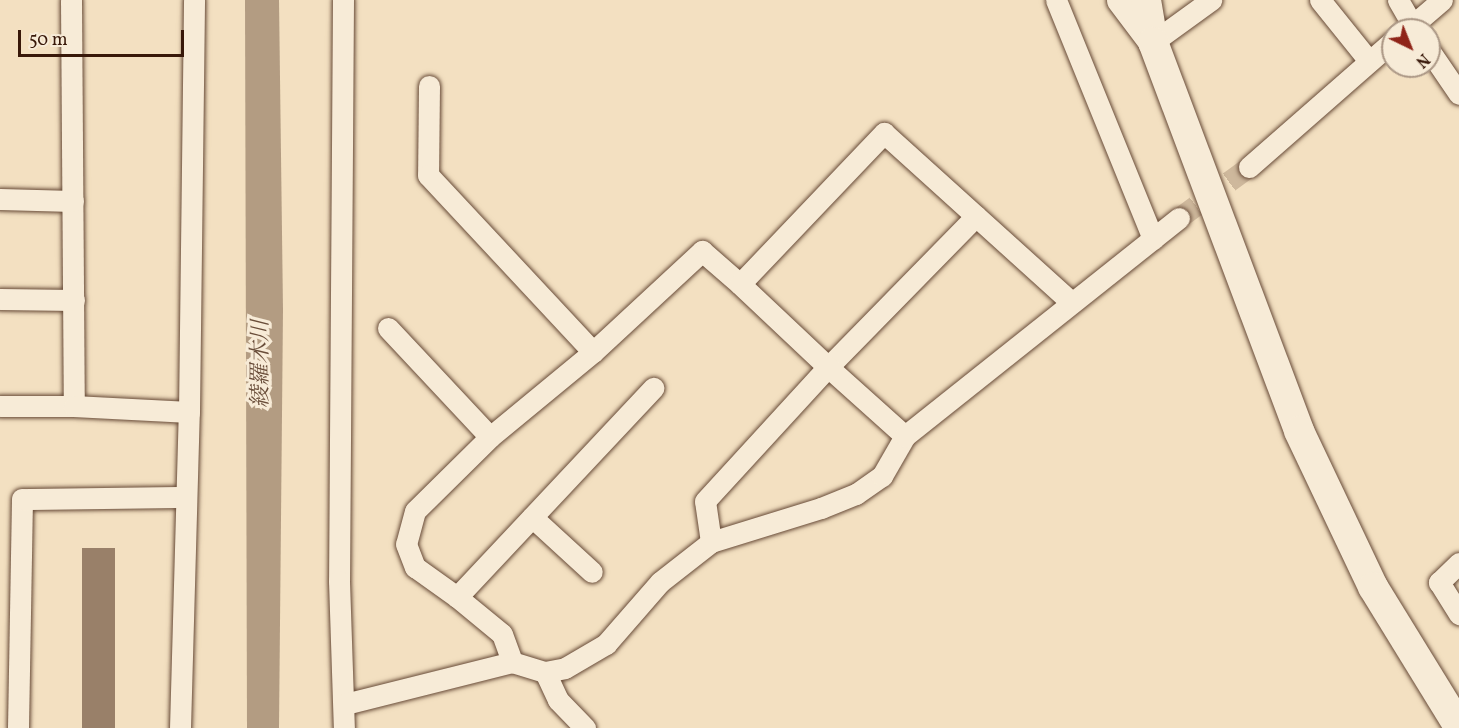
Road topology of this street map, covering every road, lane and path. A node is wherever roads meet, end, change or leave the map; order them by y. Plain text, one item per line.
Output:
1 (70, 0) edge
2 (194, 0) edge
3 (343, 0) edge
4 (1056, 0) edge
5 (1122, 0) edge
6 (1146, 0) edge
7 (1211, 0) edge
8 (1320, 0) edge
9 (1398, 0) edge
10 (1442, 0) edge
11 (1407, 18) edge
12 (1423, 18) edge
13 (1154, 42) junction
14 (1381, 51) edge
15 (1369, 61) junction
16 (1441, 68) edge
17 (429, 86) dead end
18 (1459, 94) edge
19 (1249, 167) tunnel mouth
20 (0, 199) edge
21 (73, 201) junction
22 (976, 216) junction
23 (1179, 218) tunnel mouth
24 (1153, 239) junction
25 (740, 284) junction
26 (0, 299) edge
27 (74, 300) junction
28 (1072, 303) junction
29 (388, 328) dead end
30 (593, 352) junction
31 (828, 367) junction
32 (653, 388) dead end
33 (74, 405) junction
34 (0, 406) edge
35 (189, 412) junction
36 (905, 436) junction
37 (490, 437) junction
38 (186, 497) junction
39 (532, 517) junction
40 (711, 542) junction
41 (1459, 563) edge
42 (592, 572) dead end
43 (457, 597) junction
44 (1459, 614) edge
45 (512, 662) junction
46 (545, 672) junction
47 (345, 704) junction
48 (1459, 727) edge
49 (18, 728) edge
50 (180, 728) edge
51 (344, 728) edge
52 (585, 728) edge

1 - 21 street
2 - 35 street
3 - 47 street
4 - 24 street
5 - 13 street
6 - 13 street
7 - 13 street
8 - 15 street
9 - 11 street
10 - 12 street
13 - 48 street
14 - 15 street
15 - 19 street
16 - 18 street
17 - 30 street
20 - 21 street
21 - 27 street
22 - 25 street
22 - 28 street
22 - 31 street
23 - 24 street
24 - 28 street
25 - 30 street
25 - 31 street
26 - 27 street
27 - 33 street
28 - 36 street
29 - 37 street
30 - 37 street
31 - 36 street
31 - 40 street
32 - 39 street
33 - 34 street
33 - 35 street
35 - 38 street
36 - 40 street
37 - 43 street
38 - 49 street
38 - 50 street
39 - 42 street
39 - 43 street
40 - 46 street
41 - 44 street
43 - 45 street
45 - 46 street
45 - 47 street
46 - 52 street
47 - 51 street

